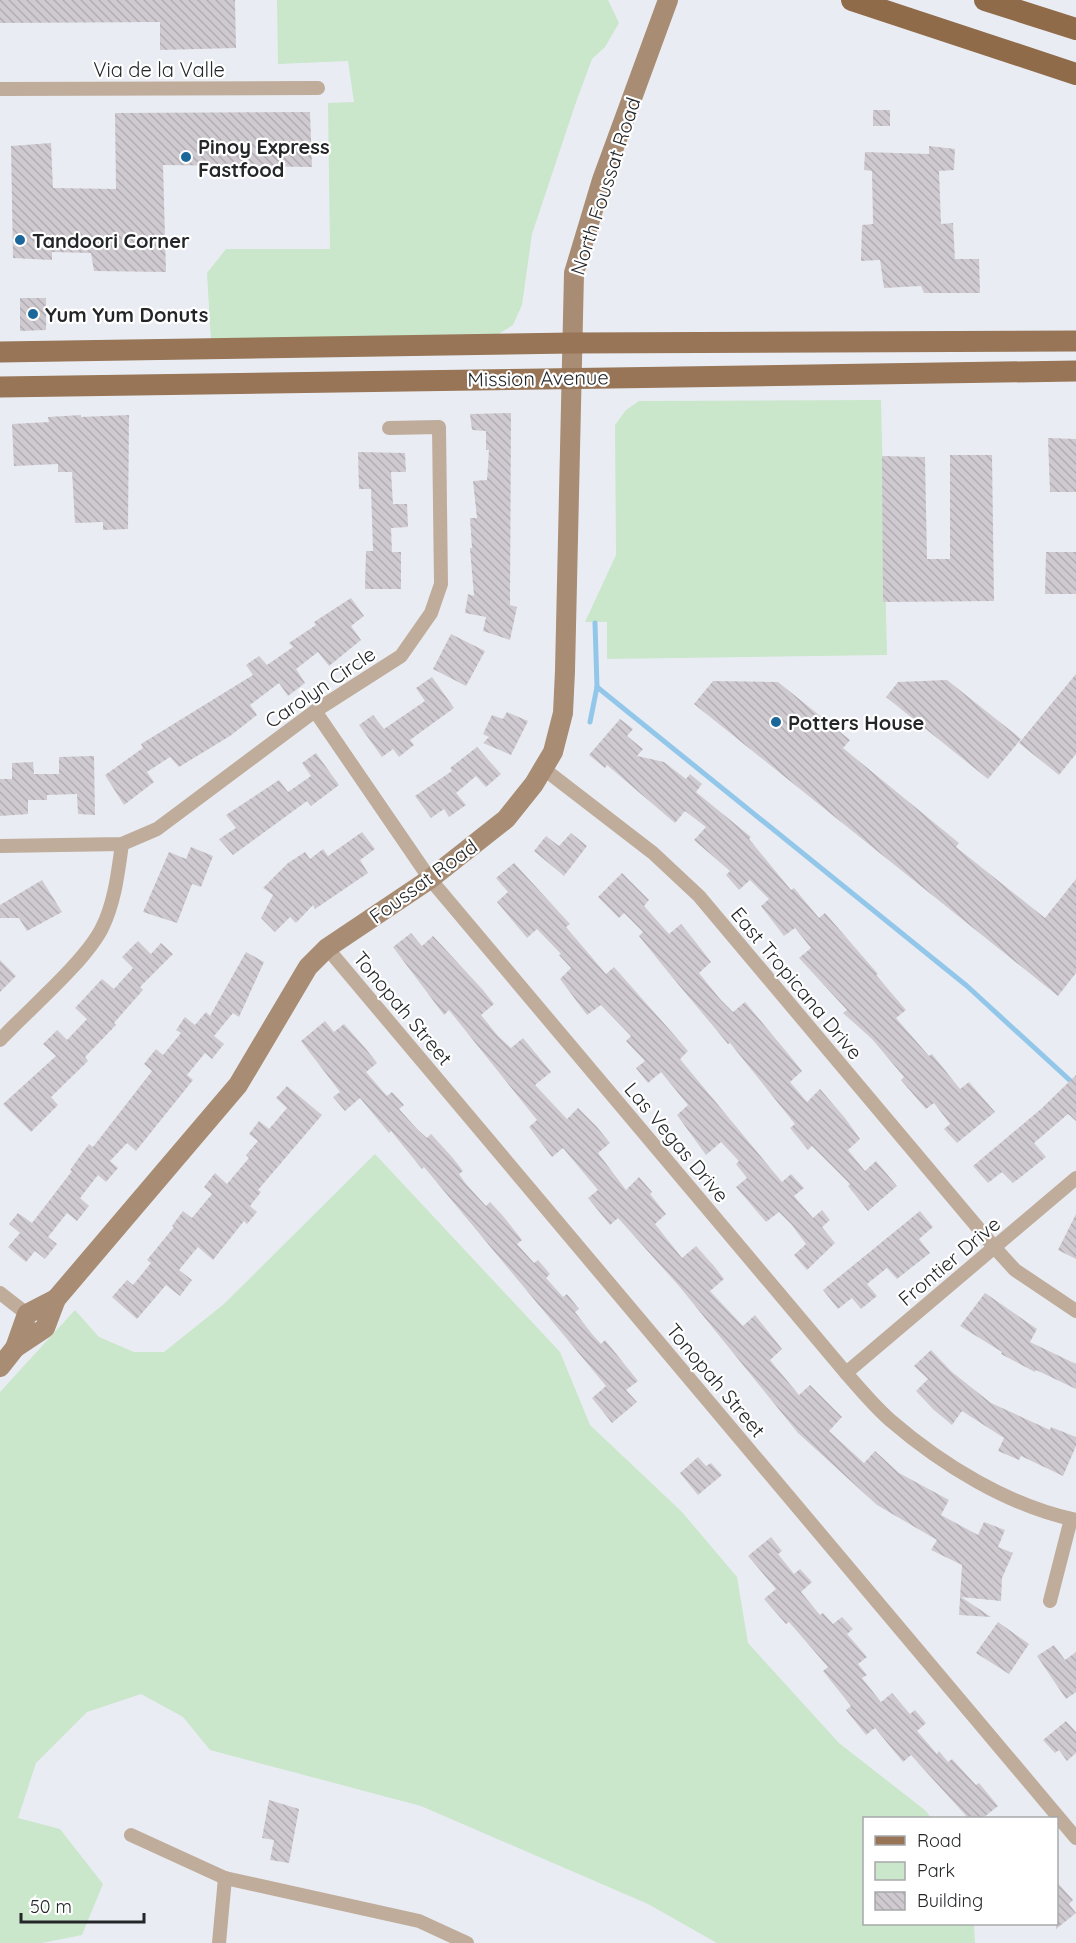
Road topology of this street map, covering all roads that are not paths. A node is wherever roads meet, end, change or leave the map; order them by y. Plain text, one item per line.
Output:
1 (668, 0) edge
2 (852, 0) edge
3 (985, 0) edge
4 (1076, 29) edge
5 (1076, 74) edge
6 (318, 87) dead end
7 (0, 89) edge
8 (1076, 341) edge
9 (572, 343) junction
10 (0, 352) edge
11 (1076, 371) edge
12 (572, 377) junction
13 (0, 387) edge
14 (389, 428) dead end
15 (315, 711) junction
16 (544, 769) junction
17 (122, 844) junction
18 (0, 846) edge
19 (430, 879) junction
20 (327, 948) junction
21 (0, 1040) edge
22 (1076, 1178) edge
23 (995, 1248) junction
24 (0, 1293) edge
25 (56, 1299) junction
26 (1076, 1311) edge
27 (27, 1314) junction
28 (15, 1348) junction
29 (0, 1367) edge
30 (846, 1373) junction
31 (1073, 1520) edge
32 (1050, 1601) dead end
33 (131, 1835) dead end
34 (1076, 1838) edge
35 (225, 1878) junction
36 (219, 1943) edge
37 (467, 1943) edge

1 - 9 main road, North Foussat Road
2 - 5 highway
3 - 4 highway
6 - 7 street, Via de la Valle
8 - 9 main road, Mission Avenue
9 - 10 main road, Mission Avenue
9 - 12 main road, North Foussat Road
11 - 12 main road, Mission Avenue
12 - 13 main road, Mission Avenue
12 - 16 main road, Foussat Road
14 - 15 street, Carolyn Circle
15 - 17 street, Carolyn Circle
15 - 19 street, Las Vegas Drive
16 - 19 main road, Foussat Road
16 - 23 street, East Tropicana Drive
17 - 18 street, Carolyn Circle
17 - 21 street
19 - 20 main road, Foussat Road
19 - 30 street, Las Vegas Drive
20 - 25 main road, Foussat Road
20 - 34 street, Tonopah Street
22 - 23 street, Frontier Drive
23 - 26 street, East Tropicana Drive
23 - 30 street, Frontier Drive
24 - 27 street
25 - 27 main road, Foussat Road
25 - 28 main road, Foussat Road
27 - 28 main road, Foussat Road
28 - 29 main road, Foussat Road
30 - 31 street, Las Vegas Drive
31 - 32 street
33 - 35 street
35 - 36 street
35 - 37 street

